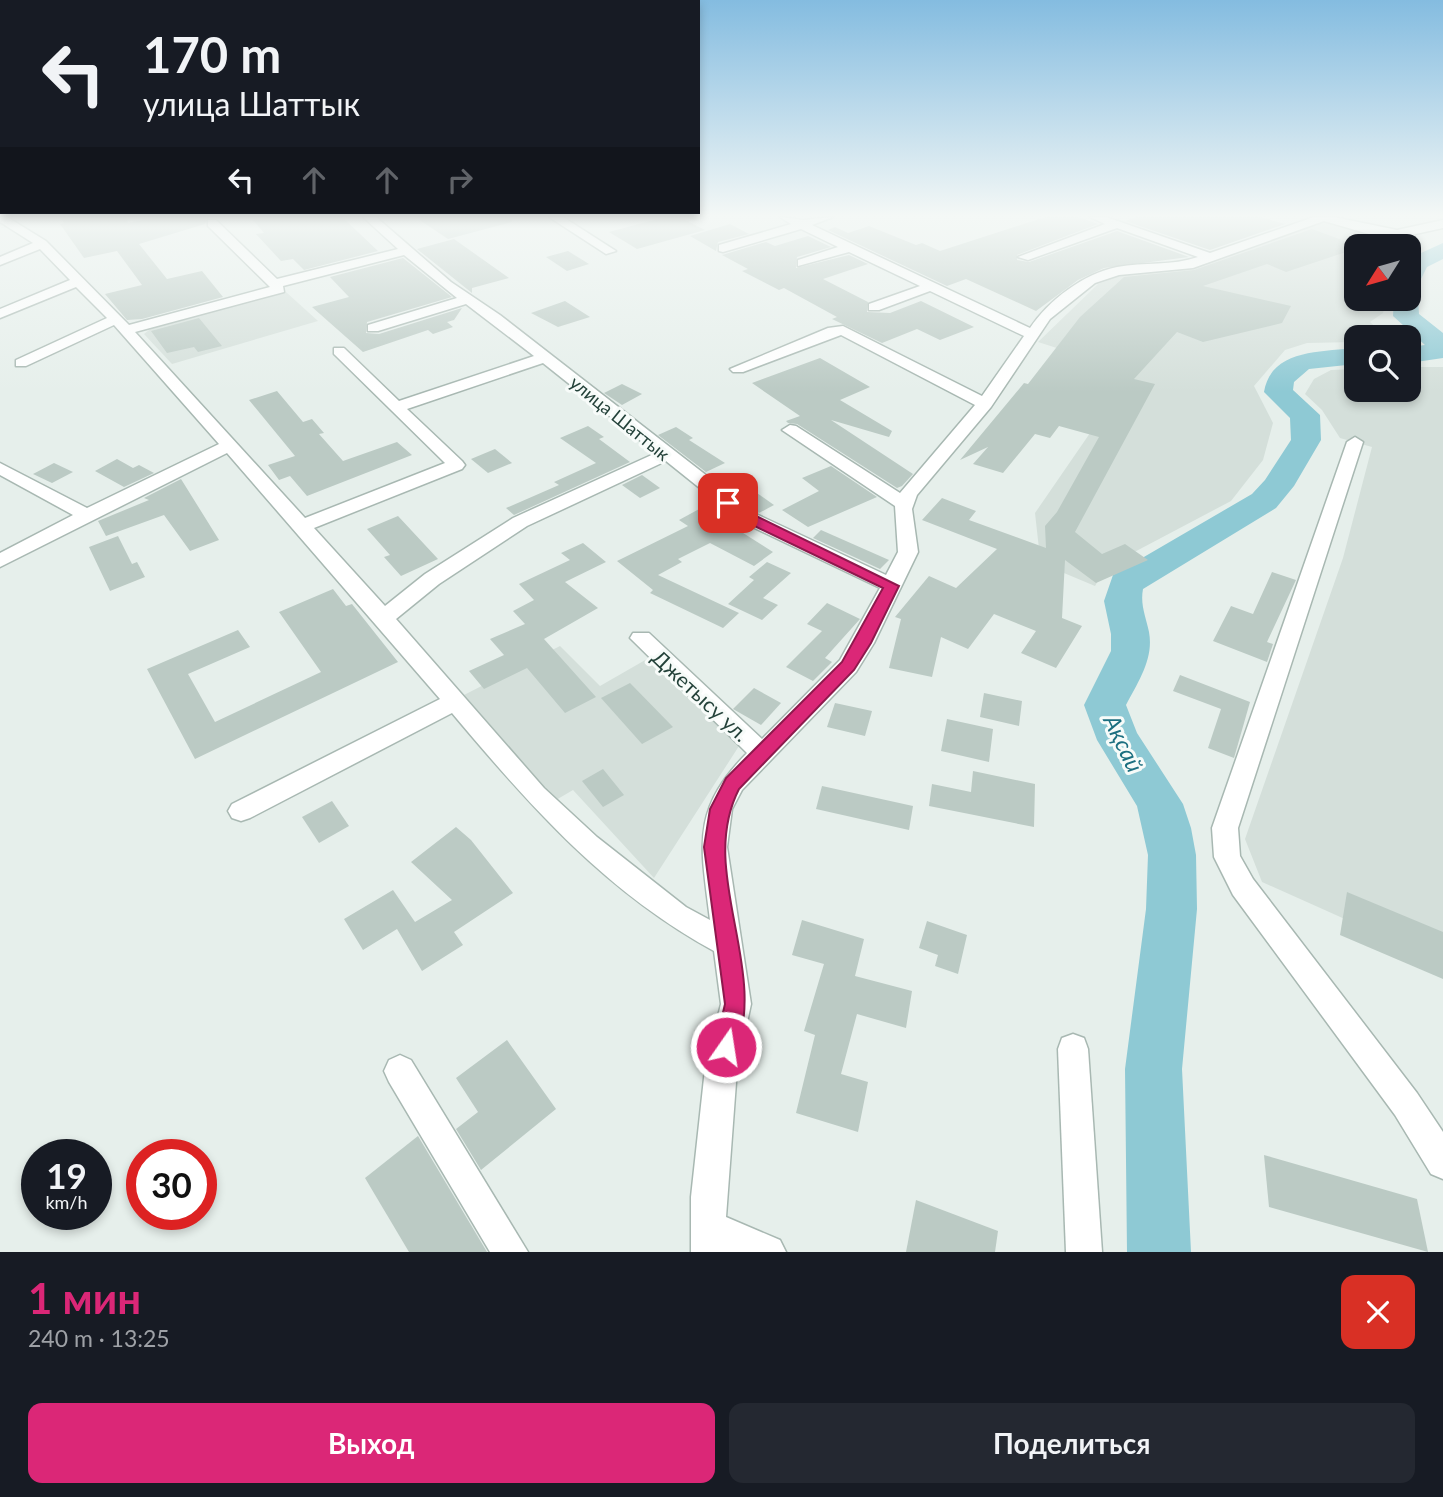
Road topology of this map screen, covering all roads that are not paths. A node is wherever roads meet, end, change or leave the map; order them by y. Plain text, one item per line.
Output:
1 (73, 275) edge
2 (265, 275) edge
3 (308, 275) edge
4 (435, 275) edge
5 (909, 275) edge
6 (1104, 275) edge
7 (79, 281) junction
8 (274, 284) junction
9 (932, 286) junction
10 (466, 300) junction
11 (874, 307) dead end
12 (0, 314) edge
13 (121, 324) junction
14 (373, 328) dead end
15 (1031, 334) junction
16 (339, 351) dead end
17 (545, 357) junction
18 (21, 363) dead end
19 (738, 369) dead end
20 (985, 404) junction
21 (396, 407) junction
22 (790, 430) dead end
23 (1355, 442) dead end
24 (231, 445) junction
25 (665, 455) junction
26 (0, 468) edge
27 (904, 504) junction
28 (87, 515) junction
29 (303, 526) junction
30 (0, 561) edge
31 (892, 586) junction
32 (384, 618) junction
33 (641, 638) dead end
34 (455, 701) junction
35 (761, 752) junction
36 (241, 811) dead end
37 (727, 943) junction
38 (1073, 1049) dead end
39 (400, 1071) dead end
40 (1443, 1162) edge
41 (709, 1240) edge
42 (510, 1252) edge
43 (768, 1252) edge
44 (1084, 1252) edge

1 - 7 street
2 - 8 street
3 - 8 street
4 - 10 street, улица Шаттык
5 - 9 street
6 - 15 street
7 - 12 street
7 - 13 street
8 - 13 street
9 - 11 street
9 - 15 street
10 - 14 street
10 - 17 street, улица Шаттык
13 - 18 street
13 - 24 street
15 - 20 street
16 - 21 street
17 - 21 street
17 - 25 street, улица Шаттык
19 - 20 street
20 - 27 street
21 - 29 street
22 - 27 street
23 - 40 street
24 - 28 street
24 - 29 street
25 - 31 street, улица Шаттык
25 - 32 street
26 - 28 street
27 - 31 street
28 - 30 street
29 - 32 street
31 - 35 street
32 - 34 street
33 - 35 street, Джетысу ул.
34 - 36 street
34 - 37 street
35 - 37 street
37 - 41 street
38 - 44 street
39 - 42 street
41 - 43 street

